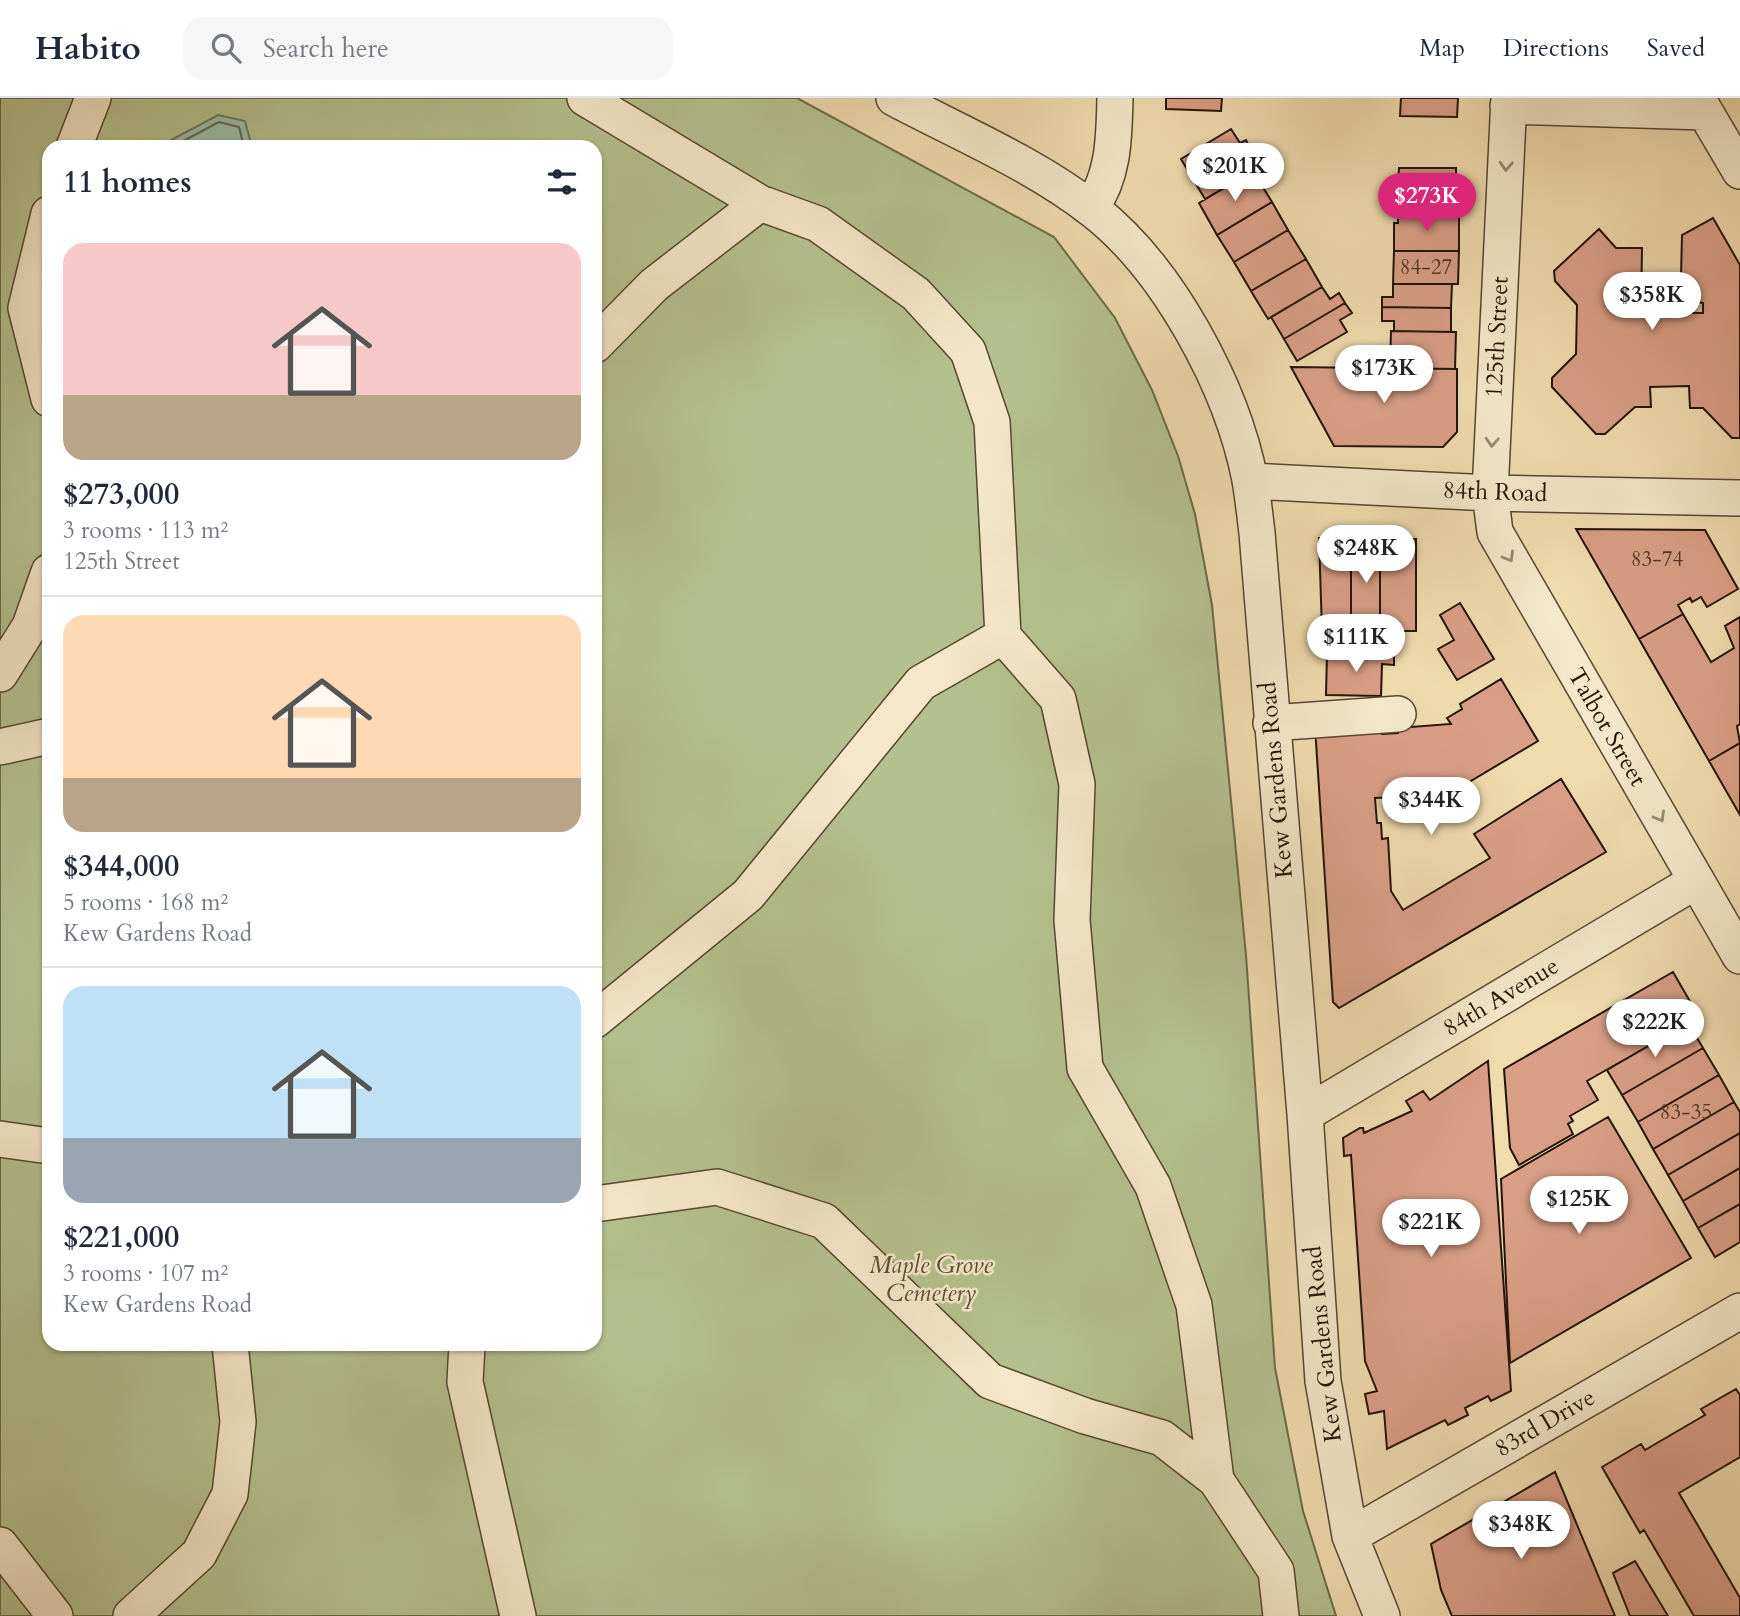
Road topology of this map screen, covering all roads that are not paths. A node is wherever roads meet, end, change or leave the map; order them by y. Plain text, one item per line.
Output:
1 (93, 98) edge
2 (585, 98) edge
3 (894, 98) edge
4 (1115, 98) edge
5 (1508, 102) edge
6 (1701, 105) edge
7 (77, 140) edge
8 (1740, 171) edge
9 (760, 203) junction
10 (1091, 208) junction
11 (42, 243) edge
12 (602, 338) edge
13 (42, 371) edge
14 (1250, 481) junction
15 (1490, 493) junction
16 (1740, 498) edge
17 (42, 592) edge
18 (1003, 636) junction
19 (0, 674) edge
20 (1398, 714) dead end
21 (1271, 723) junction
22 (42, 738) edge
23 (0, 747) edge
24 (1696, 881) junction
25 (1740, 956) edge
26 (602, 1014) edge
27 (1305, 1114) junction
28 (0, 1139) edge
29 (42, 1145) edge
30 (602, 1203) edge
31 (1740, 1311) edge
32 (231, 1351) edge
33 (467, 1351) edge
34 (1216, 1480) junction
35 (1350, 1536) junction
36 (0, 1545) edge
37 (55, 1616) edge
38 (131, 1616) edge
39 (518, 1616) edge
40 (1281, 1616) edge
41 (1382, 1616) edge

1 - 7 street
2 - 9 street
3 - 10 street, Kew Gardens Road
4 - 10 street
5 - 6 street
5 -> 15 street, 125th Street
6 - 8 street
9 - 12 street
9 - 18 street
10 - 14 street, Kew Gardens Road
11 - 13 street
14 - 15 street, 84th Road
14 - 21 street, Kew Gardens Road
15 - 16 street, 84th Road
15 -> 24 street, Talbot Street
17 - 19 street
18 - 26 street
18 - 34 street
20 - 21 street
21 - 27 street, Kew Gardens Road
22 - 23 street
24 - 25 street, Talbot Street
24 - 27 street, 84th Avenue
27 - 35 street, Kew Gardens Road
28 - 29 street
30 - 34 street
31 - 35 street, 83rd Drive
32 - 38 street
33 - 39 street
34 - 40 street
35 - 41 street, Kew Gardens Road
36 - 37 street

